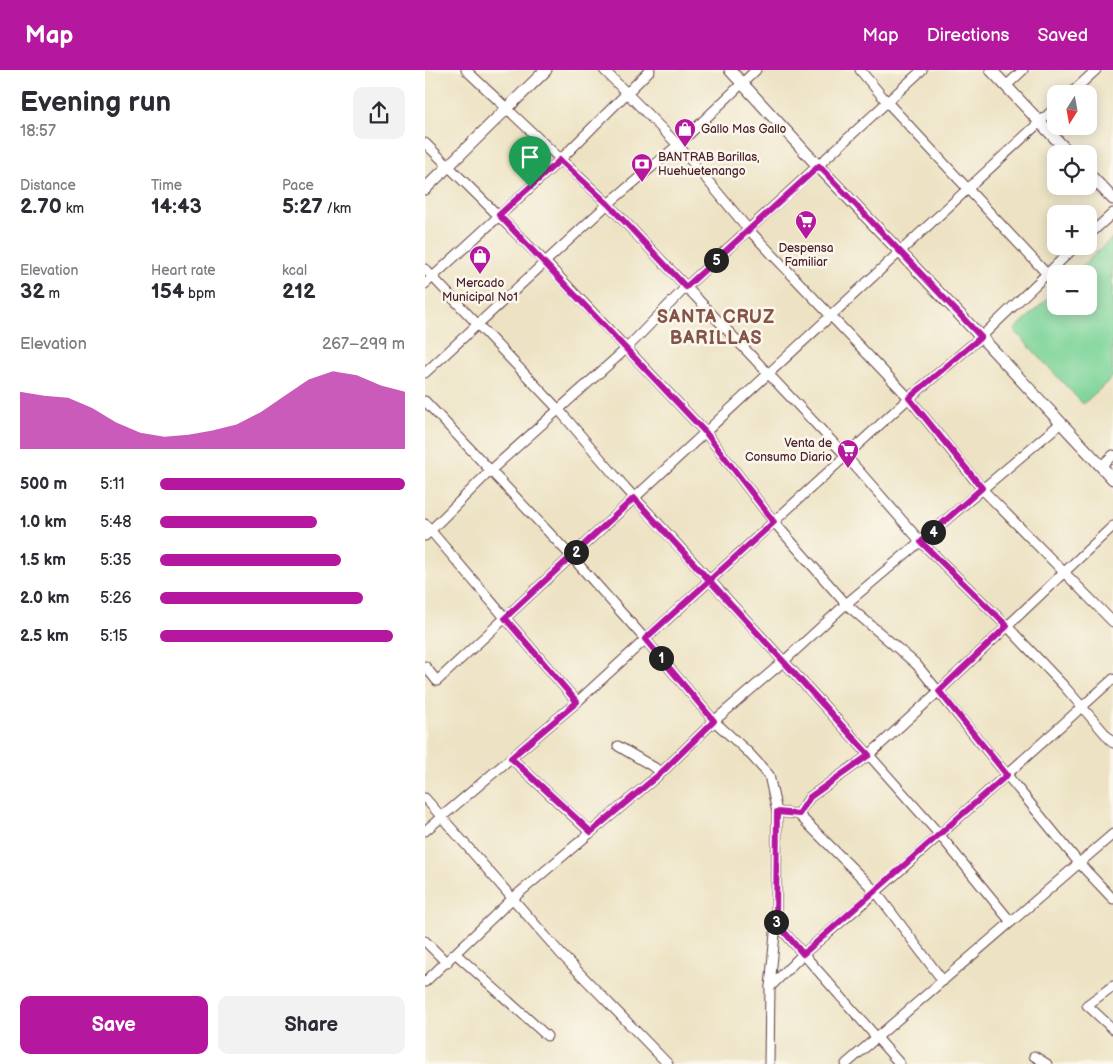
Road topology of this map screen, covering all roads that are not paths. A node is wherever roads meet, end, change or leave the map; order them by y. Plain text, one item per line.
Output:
1 (465, 70) edge
2 (546, 70) edge
3 (604, 70) edge
4 (650, 70) edge
5 (730, 70) edge
6 (756, 70) edge
7 (860, 70) edge
8 (922, 70) edge
9 (991, 70) edge
10 (1023, 70) edge
11 (1096, 70) edge
12 (742, 83) junction
13 (1080, 85) edge
14 (1006, 86) junction
15 (626, 93) junction
16 (887, 102) junction
17 (506, 109) junction
18 (1047, 115) edge
19 (1040, 122) junction
20 (425, 142) edge
21 (1062, 145) edge
22 (678, 146) junction
23 (560, 160) junction
24 (450, 166) junction
25 (819, 166) junction
26 (1097, 182) edge
27 (425, 189) edge
28 (967, 189) junction
29 (1113, 199) edge
30 (608, 204) junction
31 (1113, 213) edge
32 (499, 215) junction
33 (1097, 228) edge
34 (749, 230) junction
35 (901, 252) junction
36 (1066, 255) edge
37 (546, 263) junction
38 (1056, 265) edge
39 (425, 269) edge
40 (1047, 273) joint
41 (433, 277) junction
42 (425, 284) edge
43 (686, 287) junction
44 (831, 316) junction
45 (479, 324) junction
46 (981, 337) junction
47 (625, 349) junction
48 (425, 373) edge
49 (768, 374) junction
50 (909, 398) junction
51 (425, 401) edge
52 (559, 410) junction
53 (1061, 423) junction
54 (706, 433) junction
55 (1113, 455) edge
56 (846, 456) junction
57 (1101, 466) junction
58 (491, 471) junction
59 (1113, 479) edge
60 (982, 488) junction
61 (634, 498) junction
62 (774, 522) junction
63 (1113, 526) edge
64 (427, 530) edge
65 (921, 542) junction
66 (571, 556) junction
67 (1065, 572) junction
68 (710, 580) junction
69 (846, 604) junction
70 (505, 618) junction
71 (1113, 622) edge
72 (1007, 626) junction
73 (645, 639) junction
74 (783, 661) junction
75 (425, 666) edge
76 (1113, 679) edge
77 (939, 691) junction
78 (577, 702) junction
79 (1081, 708) junction
80 (714, 721) junction
81 (1113, 743) edge
82 (618, 746) dead end
83 (869, 755) junction
84 (511, 758) junction
85 (662, 772) junction
86 (1007, 775) junction
87 (425, 798) edge
88 (777, 812) junction
89 (799, 814) junction
90 (442, 817) junction
91 (425, 831) edge
92 (591, 832) junction
93 (939, 834) junction
94 (1113, 834) edge
95 (1079, 863) junction
96 (875, 892) junction
97 (512, 899) junction
98 (1113, 899) edge
99 (776, 922) junction
100 (1011, 922) junction
101 (425, 941) edge
102 (456, 954) junction
103 (803, 954) junction
104 (447, 963) junction
105 (943, 981) junction
106 (425, 982) edge
107 (1113, 986) edge
108 (770, 987) junction
109 (1113, 1029) edge
110 (547, 1036) dead end
111 (875, 1037) junction
112 (1035, 1056) dead end
113 (771, 1063) edge
114 (669, 1064) edge
115 (846, 1064) edge
116 (900, 1064) edge
117 (1047, 1064) edge

1 - 17 street
2 - 17 street
3 - 15 street
4 - 15 street
5 - 12 street
6 - 12 street
7 - 16 street
8 - 16 street
9 - 14 street
10 - 14 street
11 - 13 street
12 - 22 street
12 - 25 street
14 - 19 street
15 - 22 street
15 - 23 street
16 - 25 street
16 - 28 street
17 - 23 street
17 - 24 street
18 - 19 street
19 - 21 street
19 - 28 street
20 - 24 street
22 - 30 street
22 - 34 street
23 - 30 street
23 - 32 street
24 - 27 street
24 - 32 street
25 - 34 street
25 - 35 street
26 - 29 street
28 - 35 street
28 - 40 street
30 - 37 street
30 - 43 street
31 - 33 street
32 - 37 street
32 - 41 street
34 - 43 street
34 - 44 street
35 - 44 street
35 - 46 street
36 - 38 street
37 - 45 street
37 - 47 street
39 - 41 street
40 - 46 street
41 - 42 street
41 - 45 street
43 - 47 street
43 - 49 street
44 - 49 street
44 - 50 street
45 - 48 street
45 - 52 street
46 - 50 street
46 - 53 street
47 - 52 street
47 - 54 street
49 - 54 street
49 - 56 street
50 - 56 street
50 - 60 street
51 - 58 street
52 - 58 street
52 - 61 street
53 - 57 street
53 - 60 street
54 - 61 street
54 - 62 street
55 - 57 street
56 - 62 street
56 - 65 street
57 - 59 street
58 - 64 street
58 - 66 street
60 - 65 street
60 - 67 street
61 - 66 street
61 - 68 street
62 - 68 street
62 - 69 street
63 - 67 street
64 - 70 street
65 - 69 street
65 - 72 street
66 - 70 street
66 - 73 street
67 - 71 street
67 - 72 street
68 - 73 street
68 - 74 street
69 - 74 street
69 - 77 street
70 - 75 street
70 - 78 street
72 - 77 street
72 - 79 street
73 - 78 street
73 - 80 street
74 - 80 street
74 - 83 street
76 - 79 street
77 - 83 street
77 - 86 street
78 - 84 street
79 - 81 street
79 - 86 street
80 - 85 street
80 - 88 street
82 - 85 street
83 - 89 street
83 - 93 street
84 - 90 street
84 - 92 street
85 - 92 street
86 - 93 street
86 - 95 street
87 - 90 street
88 - 89 street
88 - 99 street
89 - 96 street
90 - 91 street
90 - 97 street
92 - 97 street
93 - 96 street
93 - 100 street
94 - 95 street
95 - 98 street
95 - 100 street
96 - 103 street
96 - 105 street
97 - 102 street
97 - 114 street
99 - 103 street
99 - 108 street
100 - 105 street
101 - 104 street
102 - 104 street
102 - 110 street
103 - 108 street
103 - 111 street
104 - 106 street
105 - 111 street
107 - 109 street
108 - 113 street
111 - 115 street
111 - 116 street
112 - 117 street

